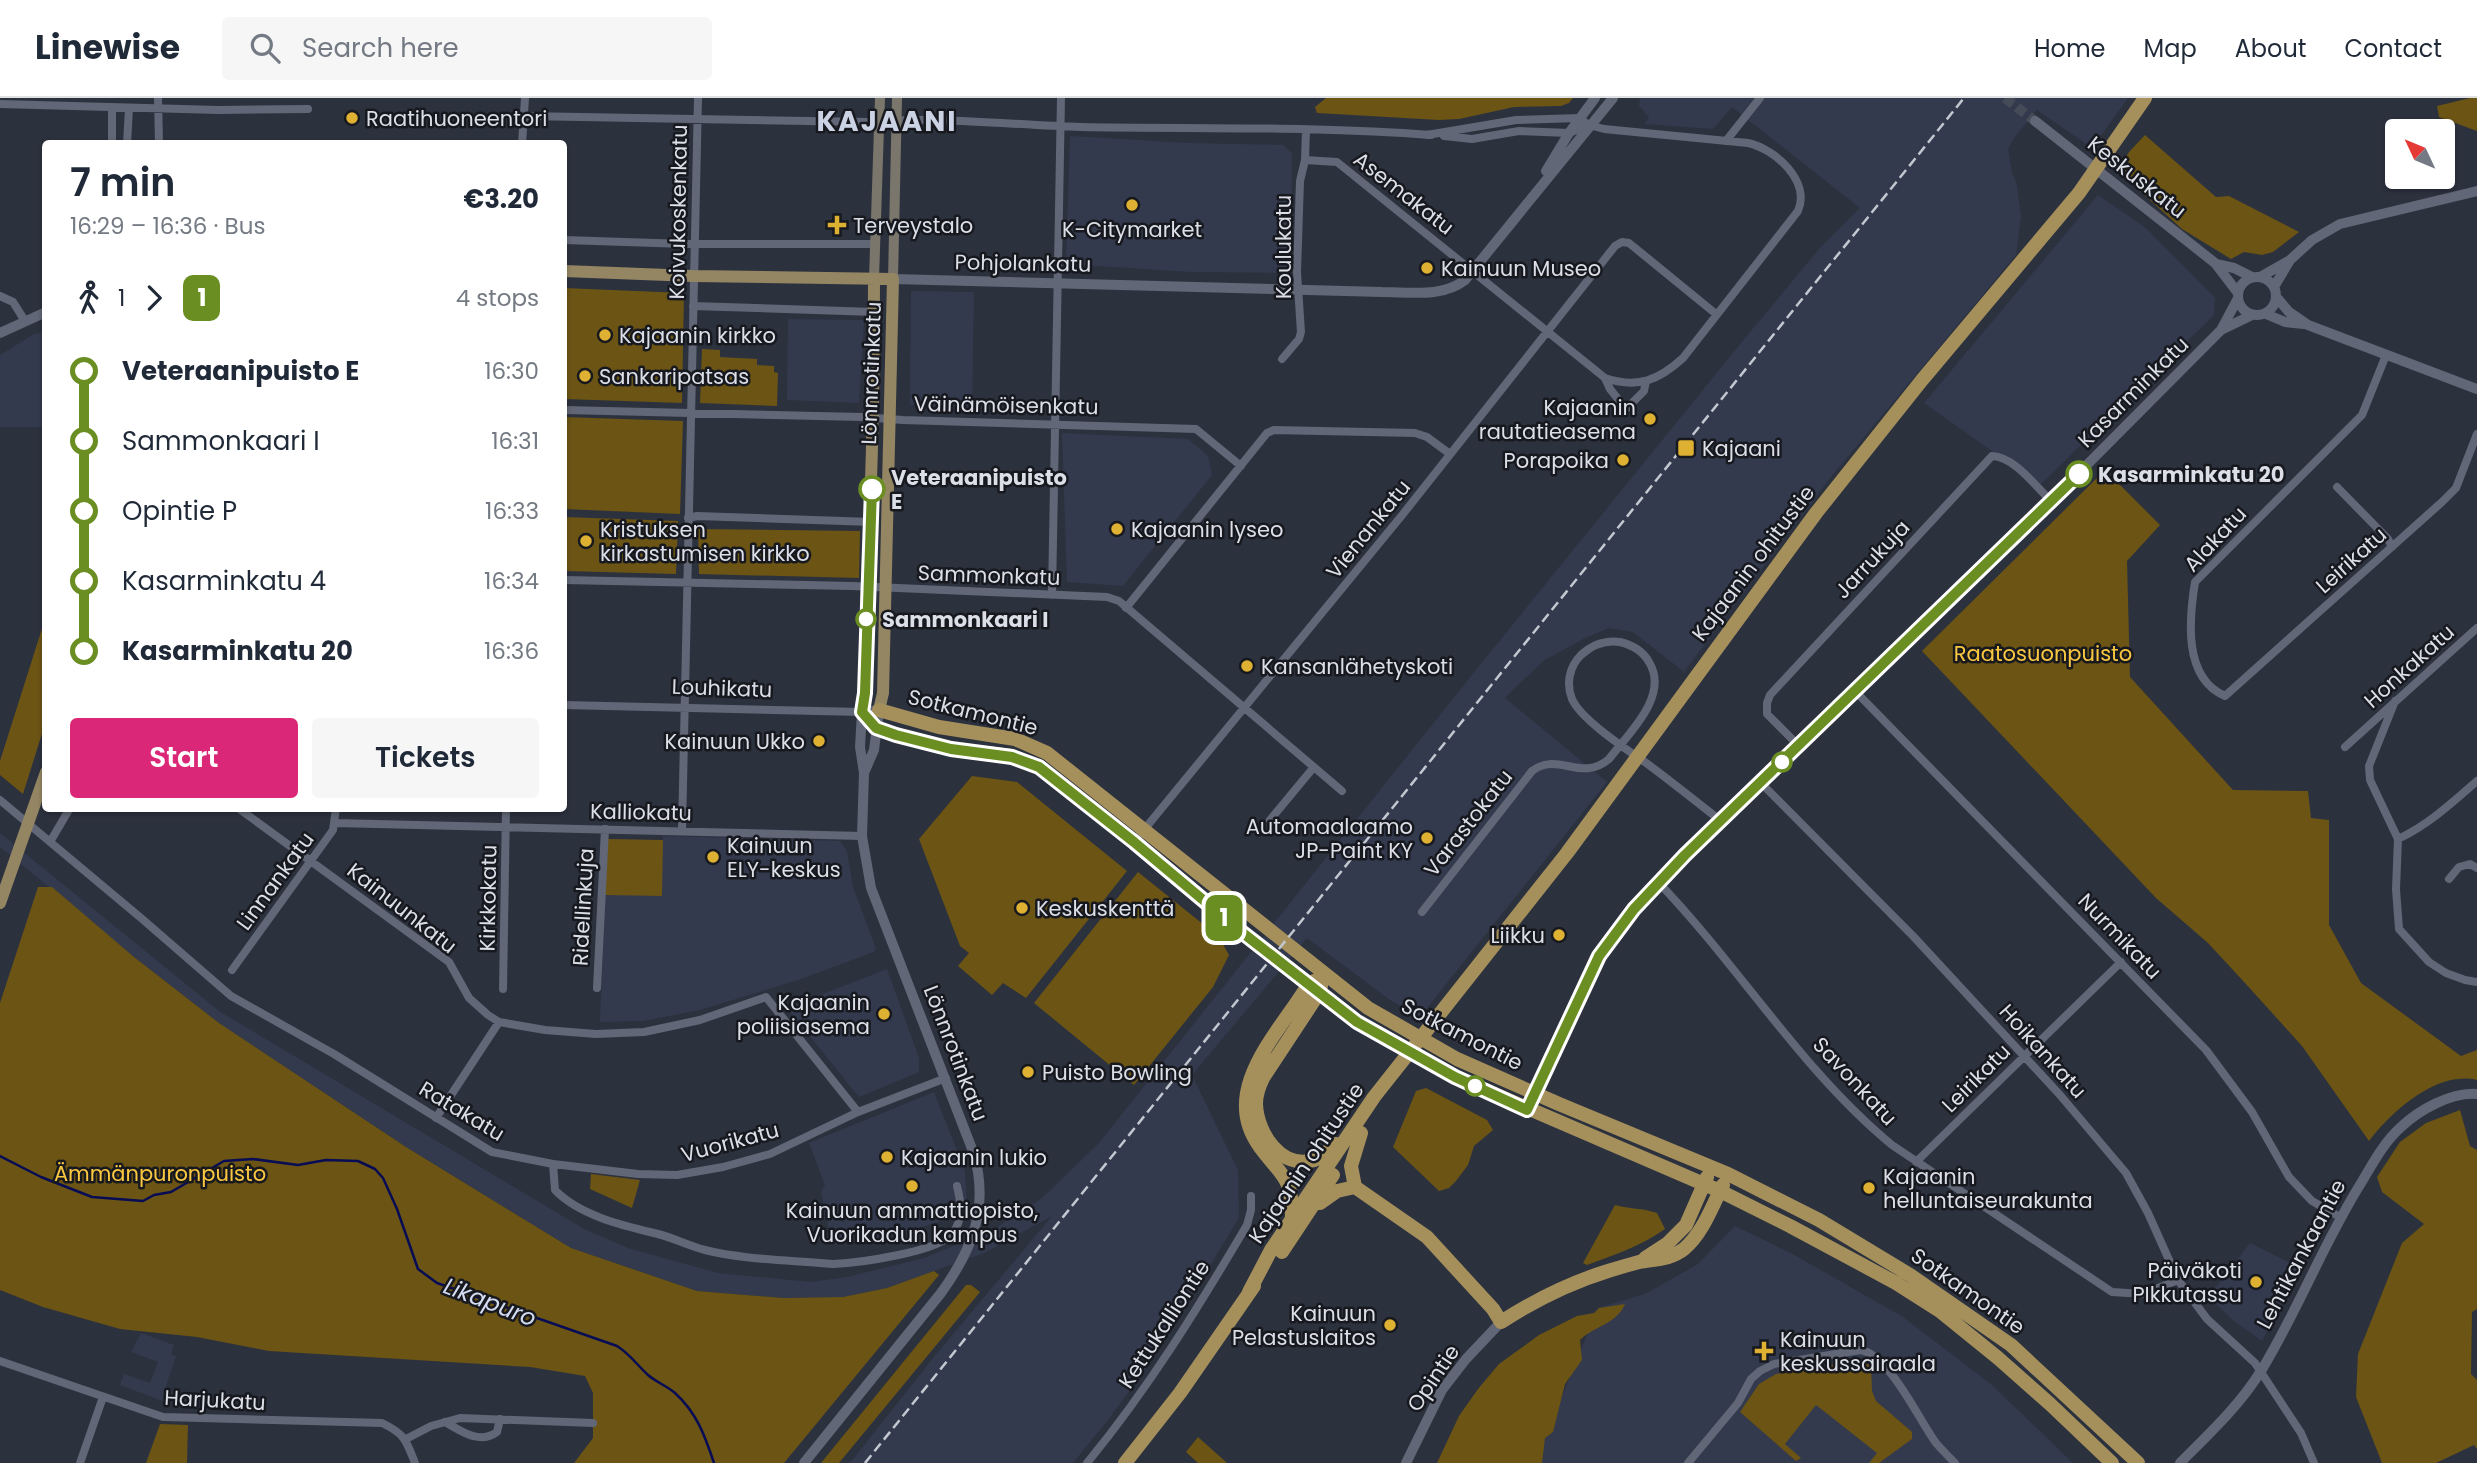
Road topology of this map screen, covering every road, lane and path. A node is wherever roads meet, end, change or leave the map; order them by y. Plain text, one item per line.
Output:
1 (158, 98) edge
2 (524, 98) edge
3 (698, 98) edge
4 (880, 98) edge
5 (897, 98) edge
6 (1061, 98) edge
7 (1595, 98) edge
8 (1613, 98) edge
9 (1760, 98) edge
10 (2145, 98) edge
11 (0, 104) edge
12 (112, 107) junction
13 (129, 108) junction
14 (159, 108) junction
15 (308, 109) dead end
16 (524, 116) junction
17 (698, 118) junction
18 (1579, 118) junction
19 (878, 121) junction
20 (896, 121) junction
21 (2035, 121) tunnel mouth
22 (1589, 125) junction
23 (1062, 126) junction
24 (1306, 130) junction
25 (1569, 133) junction
26 (1427, 135) junction
27 (112, 140) edge
28 (127, 140) edge
29 (159, 140) edge
30 (522, 140) edge
31 (1726, 141) junction
32 (1305, 160) junction
33 (2477, 191) edge
34 (1532, 195) junction
35 (567, 240) edge
36 (695, 243) junction
37 (875, 244) junction
38 (2290, 260) junction
39 (2215, 263) junction
40 (1473, 269) junction
41 (567, 271) edge
42 (693, 276) junction
43 (2256, 277) junction
44 (874, 279) junction
45 (893, 279) junction
46 (1059, 283) junction
47 (2274, 287) junction
48 (1299, 289) junction
49 (0, 296) edge
50 (2237, 297) junction
51 (2278, 299) junction
52 (693, 306) junction
53 (874, 312) junction
54 (1716, 314) junction
55 (2266, 314) junction
56 (42, 315) edge
57 (2252, 315) junction
58 (25, 321) junction
59 (2308, 325) junction
60 (1548, 330) junction
61 (2221, 330) junction
62 (0, 333) edge
63 (2386, 355) junction
64 (1282, 359) dead end
65 (1605, 378) junction
66 (1646, 381) junction
67 (2477, 389) edge
68 (567, 410) edge
69 (691, 412) junction
70 (874, 417) junction
71 (890, 418) junction
72 (1055, 424) junction
73 (2477, 434) edge
74 (1450, 454) junction
75 (1241, 466) junction
76 (2337, 487) dead end
77 (2051, 502) junction
78 (688, 518) junction
79 (872, 523) junction
80 (2392, 547) junction
81 (567, 580) edge
82 (687, 584) junction
83 (867, 587) junction
84 (884, 589) junction
85 (1052, 595) junction
86 (1126, 608) junction
87 (2477, 628) edge
88 (1855, 691) junction
89 (2225, 696) joint
90 (2395, 701) junction
91 (567, 705) edge
92 (686, 706) junction
93 (1244, 708) junction
94 (878, 710) junction
95 (862, 712) junction
96 (876, 728) junction
97 (1799, 746) junction
98 (2345, 747) dead end
99 (1314, 767) junction
100 (864, 773) junction
101 (2477, 781) edge
102 (42, 783) edge
103 (1761, 783) junction
104 (1342, 791) dead end
105 (0, 800) edge
106 (68, 812) edge
107 (244, 812) edge
108 (336, 812) edge
109 (506, 812) edge
110 (1270, 820) dead end
111 (1721, 821) junction
112 (28, 823) junction
113 (335, 823) junction
114 (506, 827) junction
115 (605, 829) junction
116 (682, 830) junction
117 (1144, 830) junction
118 (862, 836) junction
119 (2398, 839) junction
120 (50, 842) junction
121 (1134, 842) junction
122 (311, 860) junction
123 (2477, 868) edge
124 (2449, 879) dead end
125 (1658, 882) junction
126 (0, 903) edge
127 (1422, 912) dead end
128 (2121, 961) junction
129 (232, 970) dead end
130 (1324, 975) junction
131 (2477, 982) edge
132 (597, 988) dead end
133 (503, 989) dead end
134 (1314, 989) junction
135 (499, 1022) junction
136 (2024, 1055) junction
137 (946, 1077) junction
138 (1534, 1093) junction
139 (2477, 1094) edge
140 (1527, 1110) junction
141 (858, 1112) junction
142 (436, 1118) junction
143 (1355, 1133) junction
144 (1916, 1162) junction
145 (553, 1164) junction
146 (1712, 1168) junction
147 (1728, 1174) junction
148 (1703, 1184) junction
149 (957, 1186) dead end
150 (1360, 1190) junction
151 (1720, 1191) junction
152 (1251, 1196) dead end
153 (1299, 1217) junction
154 (2340, 1217) junction
155 (1637, 1263) junction
156 (2178, 1280) junction
157 (1501, 1322) junction
158 (0, 1361) edge
159 (2261, 1371) junction
160 (103, 1397) junction
161 (499, 1419) junction
162 (444, 1422) junction
163 (593, 1423) dead end
164 (405, 1439) junction
165 (80, 1463) edge
166 (415, 1463) edge
167 (804, 1463) edge
168 (1087, 1463) edge
169 (1125, 1463) edge
170 (1406, 1463) edge
171 (1688, 1463) edge
172 (1955, 1463) edge
173 (2112, 1463) edge
174 (2138, 1463) edge
175 (2180, 1463) edge
176 (2314, 1463) edge

1 - 14 street
2 - 16 street
3 - 17 street, Koivukoskenkatu
4 - 19 main road, Lönnrotinkatu
5 - 20 main road, Lönnrotinkatu
6 - 23 street
7 - 18 street
8 - 22 street
9 - 31 street
10 - 143 highway, Kajaanin ohitustie
11 - 12 street
12 - 13 street
12 - 27 street
13 - 14 street
13 - 28 street
14 - 15 street
14 - 29 street
16 - 17 street
16 - 30 street
17 - 19 street
17 - 36 street, Koivukoskenkatu
18 - 22 street
18 - 25 street
18 - 26 street
19 - 20 street
19 - 37 main road, Lönnrotinkatu
20 - 23 street
20 - 45 main road, Lönnrotinkatu
21 - 39 street, Keskuskatu
22 - 25 street
22 - 31 street
22 - 34 street
23 - 24 street
23 - 46 street
24 - 26 street
24 - 32 street, Koulukatu
25 - 26 street
25 - 34 street
31 - 54 street, Asemakatu
32 - 40 street, Asemakatu
32 - 48 street, Koulukatu
33 - 38 street
34 - 40 street, Pohjolankatu
35 - 36 street
36 - 37 street
36 - 42 street, Koivukoskenkatu
37 - 44 main road, Lönnrotinkatu
38 - 43 street
38 - 47 street
39 - 43 street, Keskuskatu
39 - 50 street, Keskuskatu
40 - 48 street, Pohjolankatu
40 - 60 street, Asemakatu
41 - 42 main road, Pohjolankatu
42 - 44 main road, Pohjolankatu
42 - 52 street, Koivukoskenkatu
43 - 47 street
43 - 50 street
44 - 45 main road, Pohjolankatu
44 - 53 main road, Lönnrotinkatu
45 - 46 street, Pohjolankatu
45 - 71 main road, Lönnrotinkatu
46 - 48 street, Pohjolankatu
46 - 72 street
47 - 51 street
48 - 64 street, Koulukatu
49 - 58 street
50 - 57 street
50 - 61 street, Kasarminkatu
51 - 55 street
51 - 59 street
52 - 53 street
52 - 69 street, Koivukoskenkatu
53 - 70 main road, Lönnrotinkatu
54 - 60 street, Vienankatu
54 - 66 street, Asemakatu
55 - 57 street
55 - 59 street
56 - 58 street
57 - 61 street, Kasarminkatu
58 - 62 street
59 - 63 street
60 - 65 street, Asemakatu
60 - 74 street, Vienankatu
61 - 77 street, Kasarminkatu
63 - 67 street
63 - 89 street, Alakatu
65 - 66 street
65 - 66 street, Asemakatu
68 - 69 street, Väinämöisenkatu
69 - 70 street, Väinämöisenkatu
69 - 78 street, Koivukoskenkatu
70 - 71 street, Väinämöisenkatu
70 - 79 main road, Lönnrotinkatu
71 - 72 street, Väinämöisenkatu
71 - 84 main road, Lönnrotinkatu
72 - 75 street, Väinämöisenkatu
72 - 85 street
73 - 80 street, Leirikatu
74 - 75 street
74 - 93 street, Vienankatu
75 - 86 street
76 - 80 street
77 - 88 street, Kasarminkatu
77 - 97 street, Jarrukuja
78 - 79 street
78 - 82 street, Koivukoskenkatu
79 - 83 main road, Lönnrotinkatu
80 - 89 street, Leirikatu
81 - 82 street, Sammonkatu
82 - 83 street, Sammonkatu
82 - 92 street, Koivukoskenkatu
83 - 84 street, Sammonkatu
83 - 95 main road, Lönnrotinkatu
84 - 85 street, Sammonkatu
84 - 94 main road, Lönnrotinkatu
85 - 86 street, Sammonkatu
86 - 93 street, Sammonkatu
87 - 90 street, Honkakatu
88 - 97 street, Kasarminkatu
88 - 128 street, Nurmikatu
90 - 98 street, Honkakatu
90 - 119 street
91 - 92 street, Louhikatu
92 - 95 street, Louhikatu
92 - 116 street, Koivukoskenkatu
93 - 99 street, Sammonkatu
93 - 117 street, Vienankatu
94 - 95 street, Louhikatu
94 - 96 street, Lönnrotinkatu
94 - 117 highway, Sotkamontie
95 - 96 highway
95 - 100 street, Lönnrotinkatu
96 - 100 street, Lönnrotinkatu
96 - 121 highway, Sotkamontie
97 - 103 street, Kasarminkatu
99 - 104 street, Sammonkatu
99 - 110 street
100 - 118 street, Lönnrotinkatu
101 - 119 street
102 - 112 main road
103 - 111 street, Kasarminkatu
103 - 136 street, Hoikankatu
105 - 112 street, Ratakatu
106 - 120 street
107 - 122 street, Kainuunkatu
108 - 113 street, Linnankatu
109 - 114 street, Kirkkokatu
111 - 125 street, Kasarminkatu
111 - 127 street, Varastokatu
112 - 120 street, Ratakatu
112 - 126 main road
113 - 114 street, Kalliokatu
113 - 122 street, Linnankatu
114 - 115 street, Kalliokatu
114 - 133 street, Kirkkokatu
115 - 116 street, Kalliokatu
115 - 132 street, Ridellinkuja
116 - 118 street, Kalliokatu
117 - 121 street, Vienankatu
117 - 130 highway, Sotkamontie
118 - 137 street, Lönnrotinkatu
119 - 131 street
120 - 142 street, Ratakatu
121 - 134 highway, Sotkamontie
122 - 129 street, Linnankatu
122 - 135 street, Kainuunkatu
123 - 124 street
125 - 138 street, Kasarminkatu
125 - 144 street, Savonkatu
128 - 136 street, Leirikatu
128 - 154 street, Nurmikatu
130 - 134 highway
130 - 138 highway, Sotkamontie
134 - 140 highway, Sotkamontie
134 - 143 highway
134 - 153 highway
135 - 141 street, Kainuunkatu
135 - 142 street
136 - 144 street, Leirikatu
136 - 156 street, Hoikankatu
137 - 141 street, Vuorikatu
137 - 167 street, Lönnrotinkatu
138 - 140 street, Kasarminkatu
138 - 146 highway, Sotkamontie
139 - 154 street, Lehtikankaantie
140 - 148 highway, Sotkamontie
141 - 145 street, Vuorikatu
142 - 145 street, Ratakatu
143 - 150 highway
143 - 153 highway, Kajaanin ohitustie
144 - 156 street, Savonkatu
145 - 149 street
146 - 147 highway, Sotkamontie
146 - 148 highway
147 - 151 highway
147 - 174 highway, Sotkamontie
148 - 151 highway, Sotkamontie
148 - 155 highway
150 - 153 highway
150 - 157 highway
151 - 155 highway
151 - 173 highway, Sotkamontie
152 - 168 street, Kettukalliontie
153 - 169 highway, Kajaanin ohitustie
154 - 159 street, Lehtikankaantie
155 - 157 highway
156 - 159 street, Hoikankatu
157 - 170 street, Opintie
158 - 160 street, Harjukatu
159 - 175 street, Lehtikankaantie
159 - 176 street, Hoikankatu
160 - 164 street, Harjukatu
160 - 165 street
161 - 162 street
161 - 162 street
161 - 163 street
162 - 164 street
164 - 166 street
171 - 172 street

